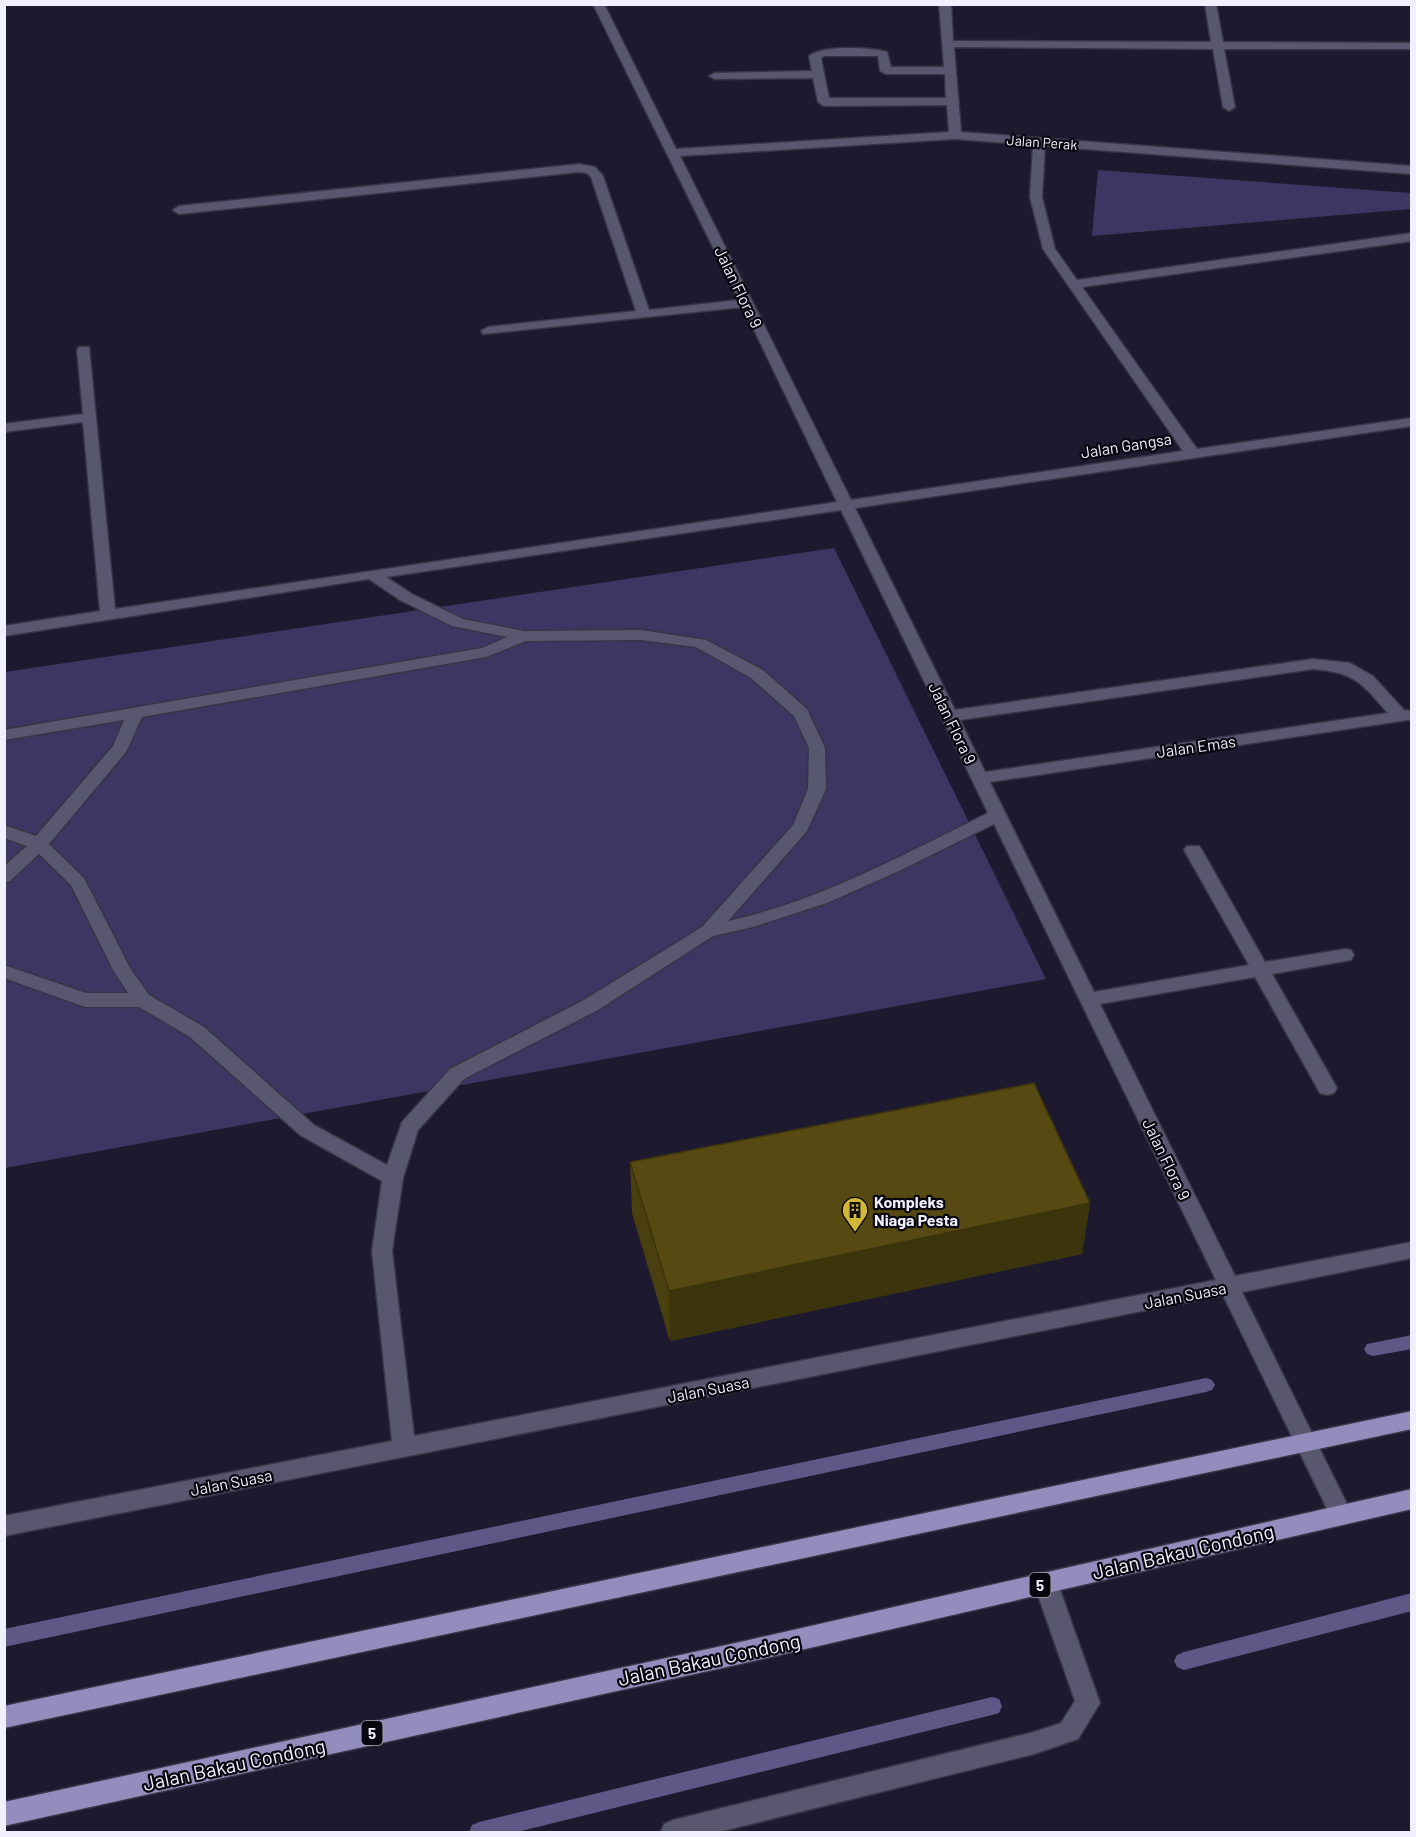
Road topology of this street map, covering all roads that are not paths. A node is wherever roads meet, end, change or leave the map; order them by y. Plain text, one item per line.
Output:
1 (598, 4) edge
2 (945, 4) edge
3 (1210, 4) edge
4 (948, 44) junction
5 (1218, 44) junction
6 (1412, 46) edge
7 (950, 70) junction
8 (818, 74) junction
9 (716, 76) dead end
10 (890, 87) junction
11 (952, 101) junction
12 (1229, 107) dead end
13 (955, 135) junction
14 (1039, 142) junction
15 (673, 153) junction
16 (1412, 170) edge
17 (179, 210) dead end
18 (1412, 237) edge
19 (1074, 284) junction
20 (747, 303) junction
21 (644, 314) junction
22 (488, 331) dead end
23 (84, 350) dead end
24 (90, 417) junction
25 (1412, 423) edge
26 (4, 428) edge
27 (1192, 453) junction
28 (846, 506) junction
29 (372, 574) junction
30 (108, 615) junction
31 (4, 631) edge
32 (524, 636) junction
33 (136, 712) junction
34 (1406, 715) edge
35 (950, 716) junction
36 (4, 735) edge
37 (980, 778) junction
38 (998, 815) junction
39 (4, 831) edge
40 (39, 844) junction
41 (1193, 850) dead end
42 (4, 877) edge
43 (708, 931) junction
44 (1345, 955) dead end
45 (1260, 970) junction
46 (4, 971) edge
47 (142, 1000) junction
48 (1089, 1000) junction
49 (1327, 1088) dead end
50 (393, 1178) junction
51 (1412, 1250) edge
52 (1229, 1287) junction
53 (1412, 1420) edge
54 (1305, 1443) junction
55 (404, 1448) junction
56 (1412, 1499) edge
57 (1341, 1514) junction
58 (4, 1526) edge
59 (1046, 1584) junction
60 (4, 1717) edge
61 (4, 1814) edge
62 (673, 1833) edge

1 - 15 street, Jalan Flora 9
2 - 4 street
3 - 5 street
4 - 5 street
4 - 7 street
5 - 6 street
5 - 12 street
7 - 10 street
7 - 11 street
8 - 9 street
8 - 10 street
8 - 10 street
10 - 11 street
11 - 13 street
13 - 14 street, Jalan Perak
13 - 15 street, Jalan Perak
14 - 16 street, Jalan Perak
14 - 19 street
15 - 20 street, Jalan Flora 9
17 - 21 street
18 - 19 street
19 - 27 street
20 - 21 street
20 - 28 street, Jalan Flora 9
21 - 22 street
23 - 24 street
24 - 26 street
24 - 30 street
25 - 27 street, Jalan Gangsa
27 - 28 street, Jalan Gangsa
28 - 29 street, Jalan Gangsa
28 - 35 street, Jalan Flora 9
29 - 30 street, Jalan Gangsa
29 - 32 street
30 - 31 street, Jalan Gangsa
32 - 33 street
32 - 43 street
33 - 36 street
33 - 40 street
34 - 35 street
34 - 37 street, Jalan Emas
35 - 37 street, Jalan Flora 9
37 - 38 street, Jalan Flora 9
38 - 43 street
38 - 48 street, Jalan Flora 9
39 - 40 street
40 - 42 street
40 - 47 street
41 - 45 street
43 - 50 street
44 - 45 street
45 - 48 street
45 - 49 street
46 - 47 street
47 - 50 street
48 - 52 street, Jalan Flora 9
50 - 55 street
51 - 52 street, Jalan Suasa
52 - 54 street, Jalan Flora 9
52 - 55 street, Jalan Suasa
53 - 54 main road
54 - 57 street
54 - 60 main road
55 - 58 street, Jalan Suasa
56 - 57 main road, Jalan Bakau Condong / 5
57 - 59 main road, Jalan Bakau Condong / 5
59 - 61 main road, Jalan Bakau Condong / 5
59 - 62 street

